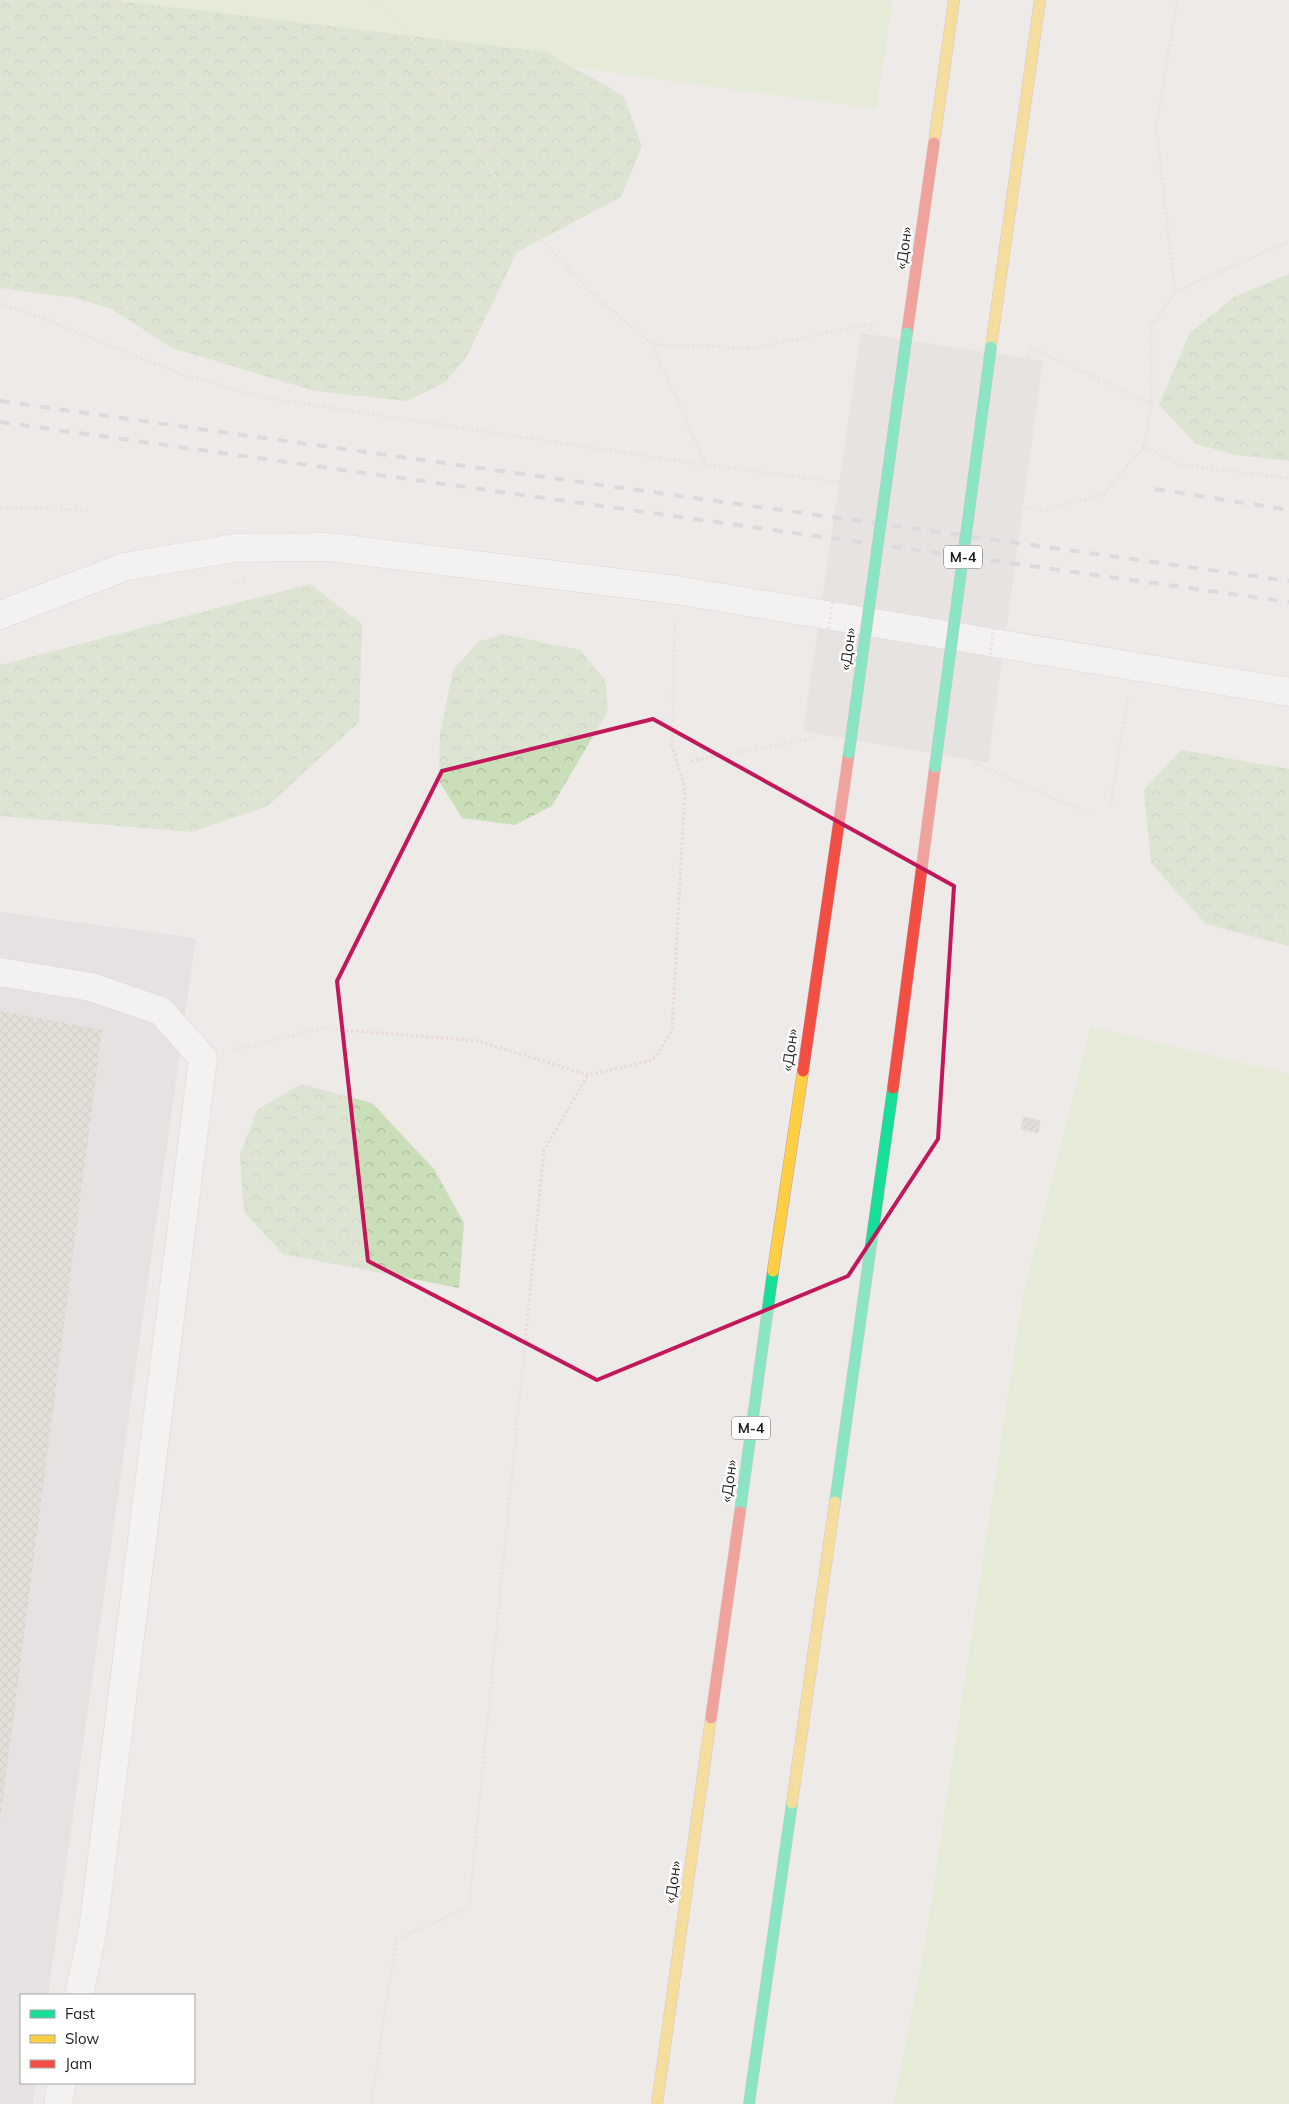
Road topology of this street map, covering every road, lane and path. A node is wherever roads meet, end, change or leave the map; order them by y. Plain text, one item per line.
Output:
1 (363, 0) edge
2 (954, 0) edge
3 (1040, 0) edge
4 (1177, 0) edge
5 (1289, 241) edge
6 (1175, 292) junction
7 (0, 304) edge
8 (652, 344) junction
9 (1151, 404) junction
10 (1144, 446) junction
11 (706, 465) junction
12 (1289, 478) edge
13 (860, 485) dead end
14 (908, 492) dead end
15 (946, 497) dead end
16 (994, 503) dead end
17 (0, 507) edge
18 (90, 510) dead end
19 (245, 582) dead end
20 (226, 583) dead end
21 (676, 590) junction
22 (0, 614) edge
23 (823, 642) dead end
24 (833, 644) dead end
25 (981, 667) dead end
26 (1135, 667) junction
27 (991, 668) dead end
28 (1289, 692) edge
29 (691, 761) dead end
30 (1110, 808) dead end
31 (1089, 813) dead end
32 (0, 972) edge
33 (203, 1058) junction
34 (588, 1075) junction
35 (79, 1994) edge
36 (62, 2084) edge
37 (58, 2104) edge
38 (371, 2104) edge
39 (657, 2104) edge
40 (749, 2104) edge

1 - 8 path
2 - 39 highway, «Дон» / М-4, bridge
3 - 40 highway, М-4, bridge
4 - 6 path
5 - 6 path
6 - 9 path
7 - 11 path
8 - 11 path
8 - 29 path, bridge
9 - 10 path
9 - 31 path, bridge
10 - 12 path
10 - 16 path
11 - 13 path
14 - 15 path
17 - 18 path
19 - 20 path
21 - 22 street
21 - 26 street
21 - 34 path
23 - 24 path
25 - 27 path
26 - 28 street
26 - 30 path
32 - 33 street
33 - 34 path
33 - 35 street
34 - 38 path
36 - 37 street

